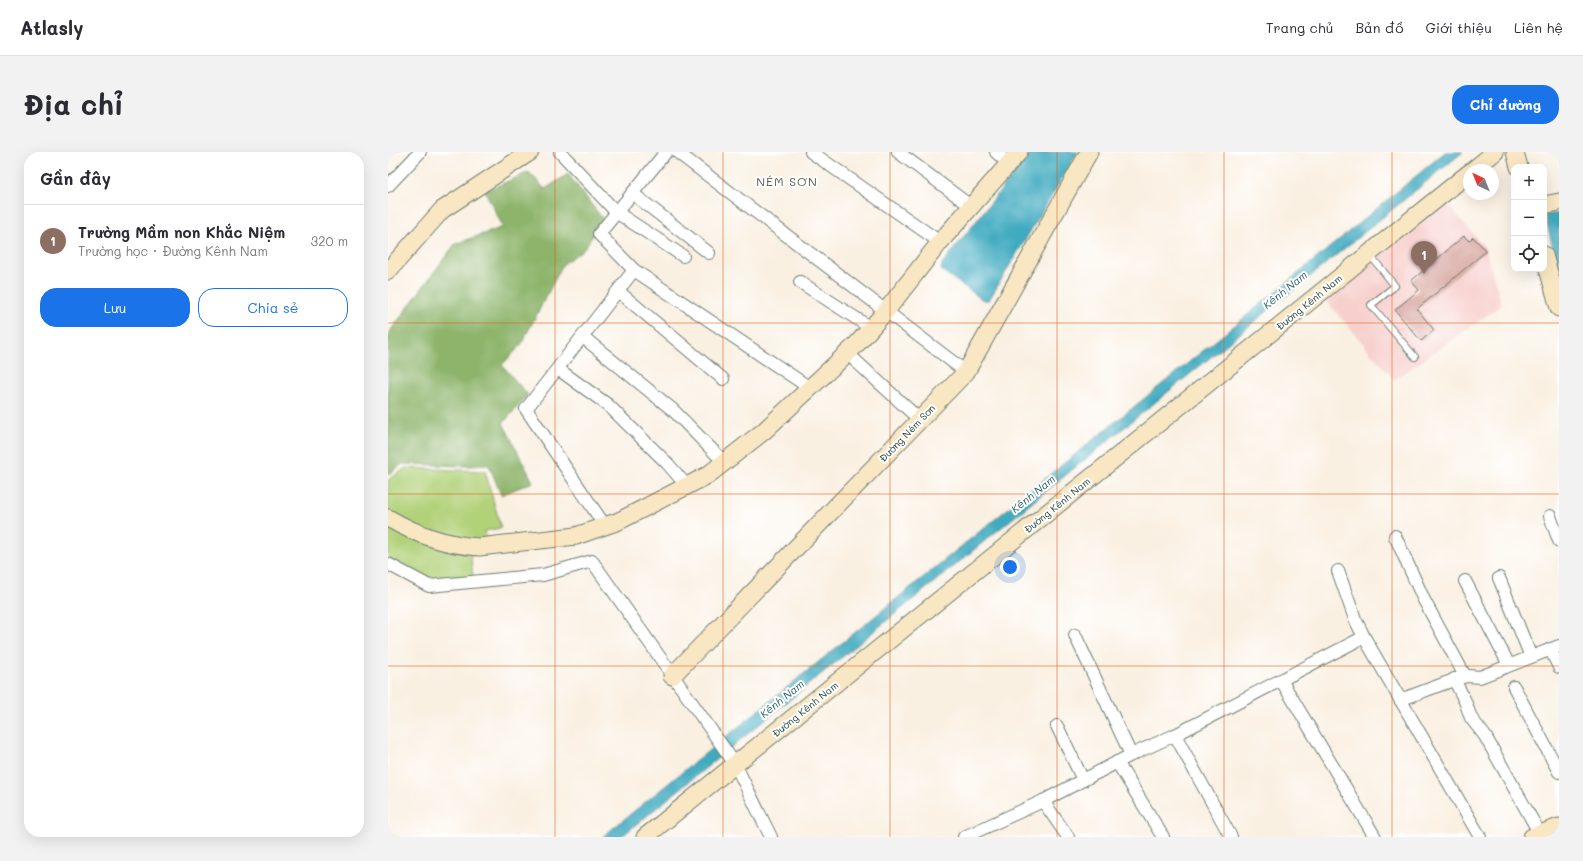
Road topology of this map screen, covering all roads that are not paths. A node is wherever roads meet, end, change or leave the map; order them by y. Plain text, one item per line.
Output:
1 (420, 152) edge
2 (530, 152) edge
3 (560, 152) edge
4 (666, 152) edge
5 (677, 152) edge
6 (811, 152) edge
7 (898, 152) edge
8 (996, 152) edge
9 (1089, 152) edge
10 (1495, 152) edge
11 (1515, 152) edge
12 (1014, 158) edge
13 (1480, 164) edge
14 (1518, 164) edge
15 (1463, 178) edge
16 (388, 186) edge
17 (632, 193) junction
18 (1559, 202) edge
19 (1547, 204) edge
20 (972, 207) junction
21 (616, 212) junction
22 (940, 242) junction
23 (708, 253) dead end
24 (1369, 254) junction
25 (683, 256) dead end
26 (1547, 266) edge
27 (634, 270) junction
28 (388, 271) edge
29 (800, 282) dead end
30 (618, 291) junction
31 (1559, 308) edge
32 (886, 311) junction
33 (871, 328) junction
34 (583, 337) junction
35 (847, 353) junction
36 (1415, 357) dead end
37 (558, 369) junction
38 (966, 372) junction
39 (723, 379) dead end
40 (810, 388) junction
41 (920, 420) junction
42 (724, 462) junction
43 (687, 486) junction
44 (1550, 516) dead end
45 (388, 518) edge
46 (605, 526) junction
47 (1395, 536) dead end
48 (1559, 541) edge
49 (388, 564) edge
50 (1338, 571) dead end
51 (1499, 578) dead end
52 (1465, 581) dead end
53 (1075, 635) dead end
54 (1364, 637) junction
55 (1554, 648) edge
56 (1531, 656) junction
57 (1509, 665) junction
58 (1559, 667) edge
59 (672, 676) junction
60 (1460, 678) junction
61 (1281, 680) junction
62 (1514, 687) dead end
63 (1400, 700) junction
64 (1057, 726) dead end
65 (1175, 735) junction
66 (1131, 755) junction
67 (1117, 762) junction
68 (735, 764) junction
69 (1559, 772) edge
70 (1083, 780) junction
71 (1043, 801) junction
72 (1559, 827) edge
73 (1536, 836) edge
74 (644, 837) edge
75 (771, 837) edge
76 (964, 837) edge
77 (1068, 837) edge
78 (1163, 837) edge
79 (1231, 837) edge
80 (1375, 837) edge
81 (1480, 837) edge

1 - 16 street
2 - 28 street
3 - 21 street
4 - 17 street
5 - 32 street
6 - 22 street
7 - 20 street
8 - 12 street
9 - 38 street, Đường Ném Sơn
10 - 13 street
11 - 14 street
12 - 20 street
15 - 24 street, Đường Kênh Nam
17 - 21 street
17 - 23 street
18 - 19 street
20 - 22 street
21 - 25 street
21 - 27 street
22 - 32 street
24 - 36 lane
24 - 68 street, Đường Kênh Nam
26 - 31 street
27 - 30 street
27 - 40 street
29 - 33 street
30 - 34 street
30 - 39 street
32 - 33 street
32 - 38 street
33 - 35 street
34 - 37 street
34 - 42 street
35 - 40 street
35 - 41 street
37 - 43 street
37 - 46 street
38 - 41 street, Đường Ném Sơn
40 - 42 street
41 - 59 street, Đường Ném Sơn
42 - 43 street
43 - 46 street
44 - 48 street
45 - 46 street
47 - 60 street
49 - 59 street
50 - 54 street
51 - 56 street
52 - 57 street
53 - 66 street
54 - 61 street
54 - 63 street
55 - 56 street
55 - 58 street
56 - 57 street
57 - 60 street
59 - 68 street
60 - 63 street
60 - 73 street
61 - 65 street
61 - 80 street
62 - 69 street
63 - 81 street
64 - 70 street
65 - 66 street
65 - 79 street
66 - 67 street
67 - 70 street
67 - 78 street
68 - 74 street, Đường Kênh Nam
68 - 75 street
70 - 71 street
71 - 76 street
71 - 77 street
72 - 73 street

